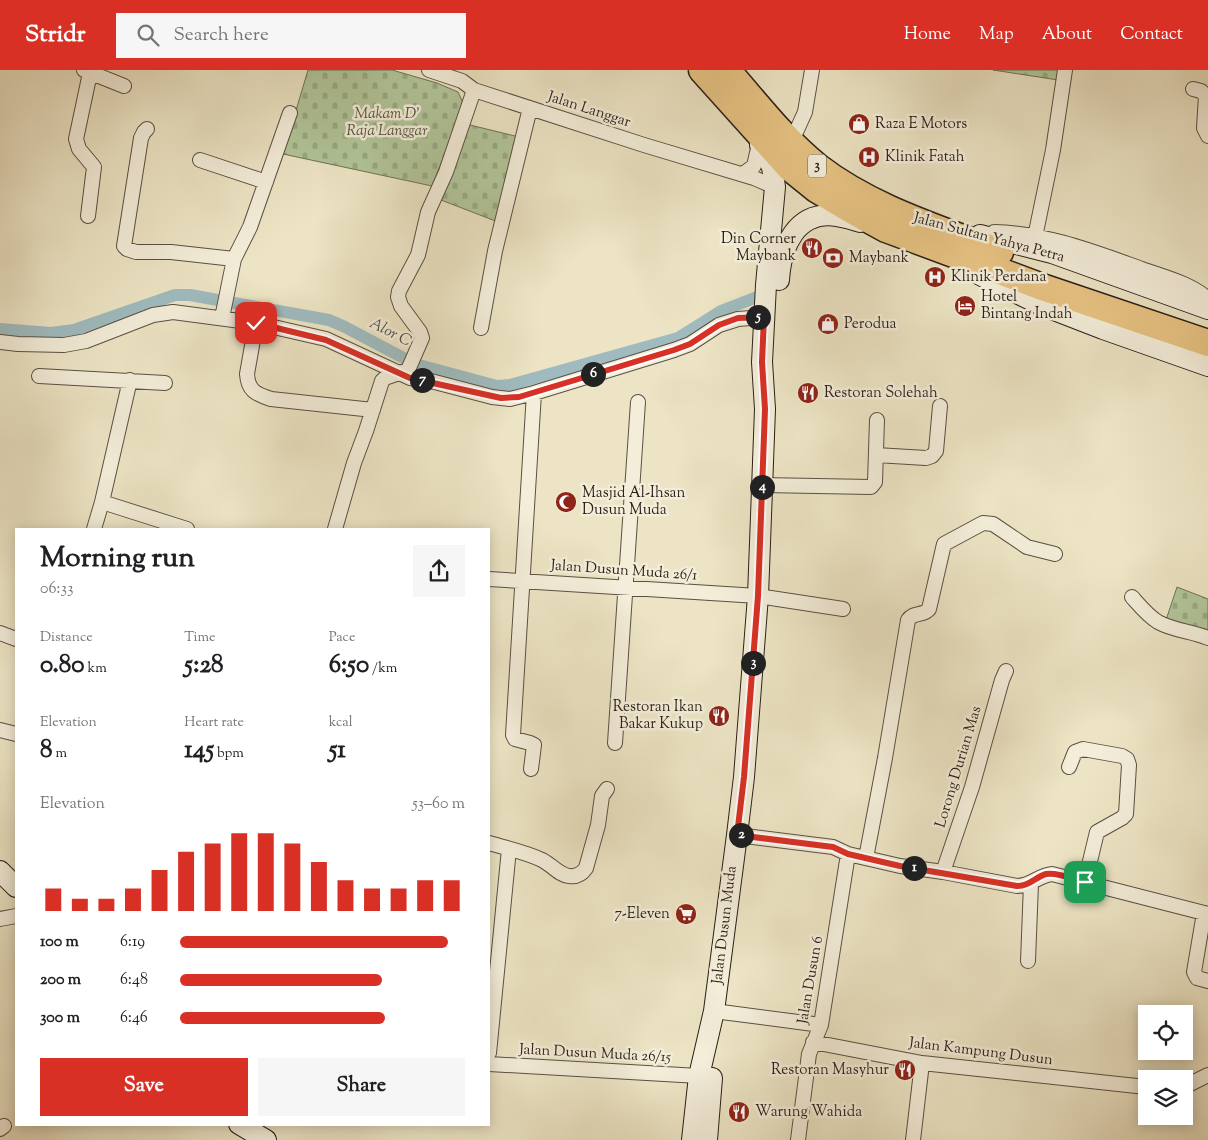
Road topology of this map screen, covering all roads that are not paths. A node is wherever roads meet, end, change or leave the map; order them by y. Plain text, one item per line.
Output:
1 (429, 70) edge
2 (702, 70) edge
3 (727, 70) edge
4 (812, 70) edge
5 (1065, 70) edge
6 (87, 72) edge
7 (124, 86) dead end
8 (1192, 89) dead end
9 (474, 90) junction
10 (530, 108) junction
11 (290, 113) dead end
12 (742, 115) junction
13 (147, 130) dead end
14 (1208, 136) edge
15 (792, 143) junction
16 (759, 144) junction
17 (200, 160) dead end
18 (743, 174) junction
19 (266, 182) junction
20 (775, 188) junction
21 (88, 216) dead end
22 (946, 228) junction
23 (894, 232) junction
24 (1035, 237) junction
25 (234, 259) junction
26 (1048, 280) junction
27 (1208, 299) edge
28 (1208, 309) edge
29 (223, 314) junction
30 (764, 317) junction
31 (256, 323) junction
32 (1208, 325) edge
33 (481, 328) dead end
34 (0, 342) edge
35 (1208, 343) edge
36 (1208, 366) edge
37 (405, 371) junction
38 (38, 376) dead end
39 (130, 380) junction
40 (165, 383) dead end
41 (534, 393) junction
42 (638, 402) dead end
43 (940, 406) dead end
44 (765, 409) junction
45 (373, 410) junction
46 (877, 420) dead end
47 (876, 455) junction
48 (762, 485) junction
49 (102, 502) junction
50 (94, 528) edge
51 (184, 528) edge
52 (335, 528) edge
53 (1055, 554) dead end
54 (490, 579) edge
55 (522, 581) junction
56 (625, 587) junction
57 (758, 596) junction
58 (1132, 597) dead end
59 (843, 609) dead end
60 (0, 633) edge
61 (1208, 638) edge
62 (15, 639) edge
63 (1006, 671) dead end
64 (0, 730) edge
65 (15, 734) edge
66 (615, 743) dead end
67 (1069, 767) dead end
68 (531, 769) dead end
69 (607, 788) dead end
70 (737, 835) junction
71 (490, 843) edge
72 (509, 849) junction
73 (848, 854) junction
74 (866, 858) junction
75 (0, 871) edge
76 (943, 872) junction
77 (1085, 882) junction
78 (1031, 884) junction
79 (15, 886) edge
80 (1206, 914) edge
81 (15, 916) edge
82 (0, 919) edge
83 (1028, 961) dead end
84 (1208, 981) edge
85 (714, 1011) junction
86 (821, 1025) junction
87 (813, 1042) junction
88 (490, 1043) edge
89 (922, 1063) junction
90 (490, 1064) edge
91 (1208, 1075) edge
92 (700, 1076) junction
93 (1193, 1082) edge
94 (1138, 1086) edge
95 (242, 1126) edge
96 (266, 1140) edge
97 (692, 1140) edge
98 (707, 1140) edge
99 (798, 1140) edge
100 (913, 1140) edge

1 - 9 street, Jalan Langgar
2 - 12 highway, Jalan Sultan Yahya Petra / 3
3 - 15 highway, Jalan Sultan Yahya Petra / 3
4 - 15 street
5 - 24 street
6 - 7 street
6 - 21 street
8 - 14 street
9 - 10 street, Jalan Langgar
9 - 37 street
10 - 18 street, Jalan Langgar
10 - 33 street
11 - 19 street
12 - 16 main road, Jalan Dusun Muda
12 - 23 highway, Jalan Sultan Yahya Petra / 3
13 - 25 street
15 - 22 highway, Jalan Sultan Yahya Petra / 3
16 - 18 street
16 - 20 main road, Jalan Dusun Muda
17 - 19 street
18 - 20 street, Jalan Langgar
19 - 25 street
20 - 30 main road, Jalan Dusun Muda
22 - 24 street
22 - 26 highway
22 - 28 main road, Jalan Sultan Yahya Petra / 3
23 - 26 highway
23 - 36 main road, Jalan Sultan Yahya Petra / 3
23 - 44 main road, Jalan Dusun Muda
24 - 27 street
25 - 29 street
26 - 32 highway
26 - 35 highway
29 - 31 street
29 - 34 street
30 - 41 street
30 - 44 main road, Jalan Dusun Muda
31 - 37 street
31 - 45 street
37 - 41 street
37 - 45 street
38 - 39 street
39 - 40 street
39 - 49 street
41 - 55 street
42 - 56 street
43 - 47 street
44 - 48 main road, Jalan Dusun Muda
45 - 52 street
46 - 47 street
47 - 48 street
48 - 57 main road, Jalan Dusun Muda
49 - 50 street
49 - 51 street
53 - 74 street
54 - 55 street, Jalan Dusun Muda 26/1
55 - 56 street, Jalan Dusun Muda 26/1
55 - 68 street
56 - 57 street, Jalan Dusun Muda 26/1
56 - 66 street
57 - 59 street, Jalan Dusun Muda 26/1
57 - 70 main road, Jalan Dusun Muda
58 - 61 street
60 - 62 street
63 - 76 street, Lorong Durian Mas
64 - 65 street
67 - 77 street
69 - 72 street
70 - 73 street
70 - 85 main road, Jalan Dusun Muda
71 - 72 street
72 - 88 street
73 - 74 street
73 - 86 street, Jalan Dusun 6
74 - 76 street
75 - 79 main road
76 - 78 street
77 - 78 street
77 - 80 street
78 - 83 street
80 - 84 street
81 - 82 street
85 - 86 street
85 - 92 main road, Jalan Dusun Muda
85 - 98 main road
86 - 87 street, Jalan Dusun 6
87 - 89 street, Jalan Kampung Dusun
87 - 99 street, Jalan Dusun 6
89 - 94 street, Jalan Kampung Dusun
89 - 100 street
90 - 92 street, Jalan Dusun Muda 26/15
91 - 93 street
92 - 97 main road, Jalan Dusun Muda
95 - 96 main road

